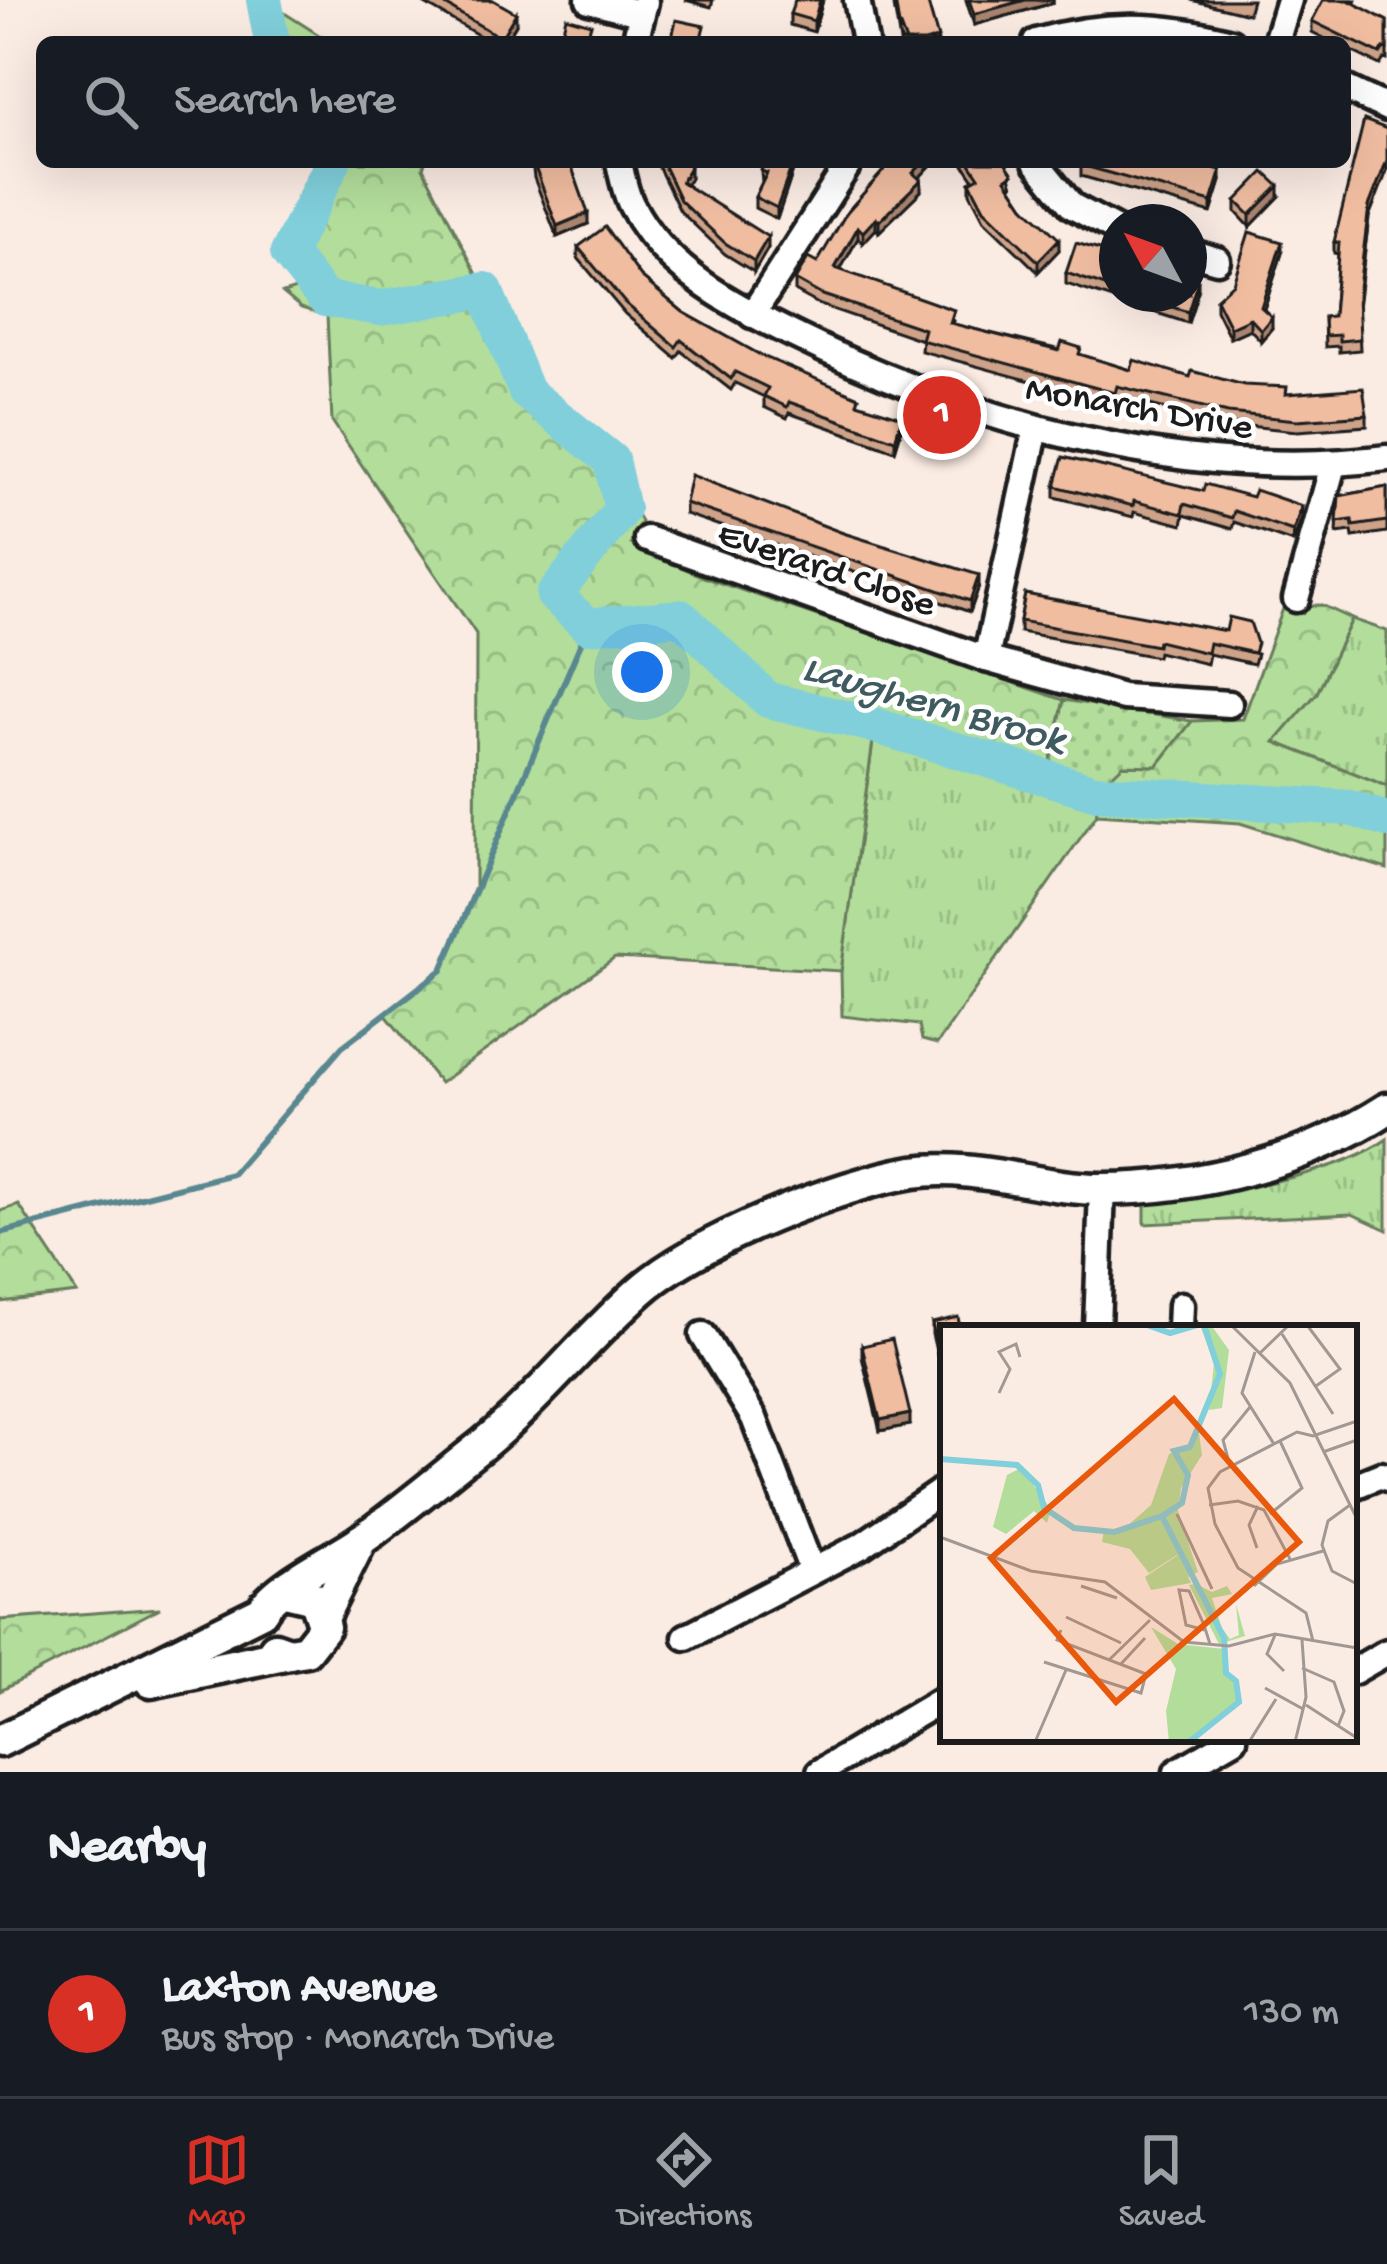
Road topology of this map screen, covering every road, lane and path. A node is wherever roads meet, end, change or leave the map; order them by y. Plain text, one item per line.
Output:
1 (590, 0) edge
2 (857, 0) edge
3 (1087, 0) edge
4 (1289, 0) edge
5 (643, 7) edge
6 (1090, 27) junction
7 (864, 36) edge
8 (1058, 36) edge
9 (1199, 36) edge
10 (1278, 36) edge
11 (1351, 91) edge
12 (1387, 108) edge
13 (621, 168) edge
14 (846, 168) edge
15 (1041, 168) edge
16 (1099, 220) edge
17 (1207, 257) edge
18 (1217, 260) dead end
19 (752, 315) junction
20 (1036, 428) junction
21 (1387, 458) edge
22 (1333, 465) junction
23 (647, 539) dead end
24 (1296, 598) dead end
25 (986, 659) junction
26 (1229, 704) dead end
27 (1387, 1109) edge
28 (1102, 1189) junction
29 (1097, 1325) edge
30 (703, 1335) dead end
31 (1387, 1478) edge
32 (1357, 1485) edge
33 (940, 1492) edge
34 (362, 1540) junction
35 (812, 1571) junction
36 (274, 1601) junction
37 (323, 1616) junction
38 (686, 1637) dead end
39 (1387, 1652) edge
40 (289, 1653) junction
41 (1357, 1669) edge
42 (115, 1687) junction
43 (940, 1701) edge
44 (0, 1742) edge
45 (1229, 1742) edge
46 (820, 1772) edge
47 (1178, 1772) edge

1 - 5 street
2 - 7 street
3 - 6 street
4 - 10 street
6 - 8 street
6 - 9 street
11 - 12 street
13 - 19 street, Monarch Drive
14 - 19 street
15 - 16 street
17 - 18 street
19 - 20 street, Monarch Drive
20 - 22 street, Monarch Drive
20 - 25 street, Everard Close
21 - 22 street, Monarch Drive
22 - 24 street
23 - 25 street, Everard Close
25 - 26 street, Everard Close
27 - 28 main road
28 - 29 street
28 - 34 main road
30 - 35 street
31 - 32 street
33 - 35 street
34 - 36 main road
34 - 37 main road
35 - 38 street
36 - 37 main road
36 - 40 main road
36 - 42 main road
37 - 40 main road
39 - 41 street
40 - 42 main road
42 - 44 main road
43 - 46 street
45 - 47 street

